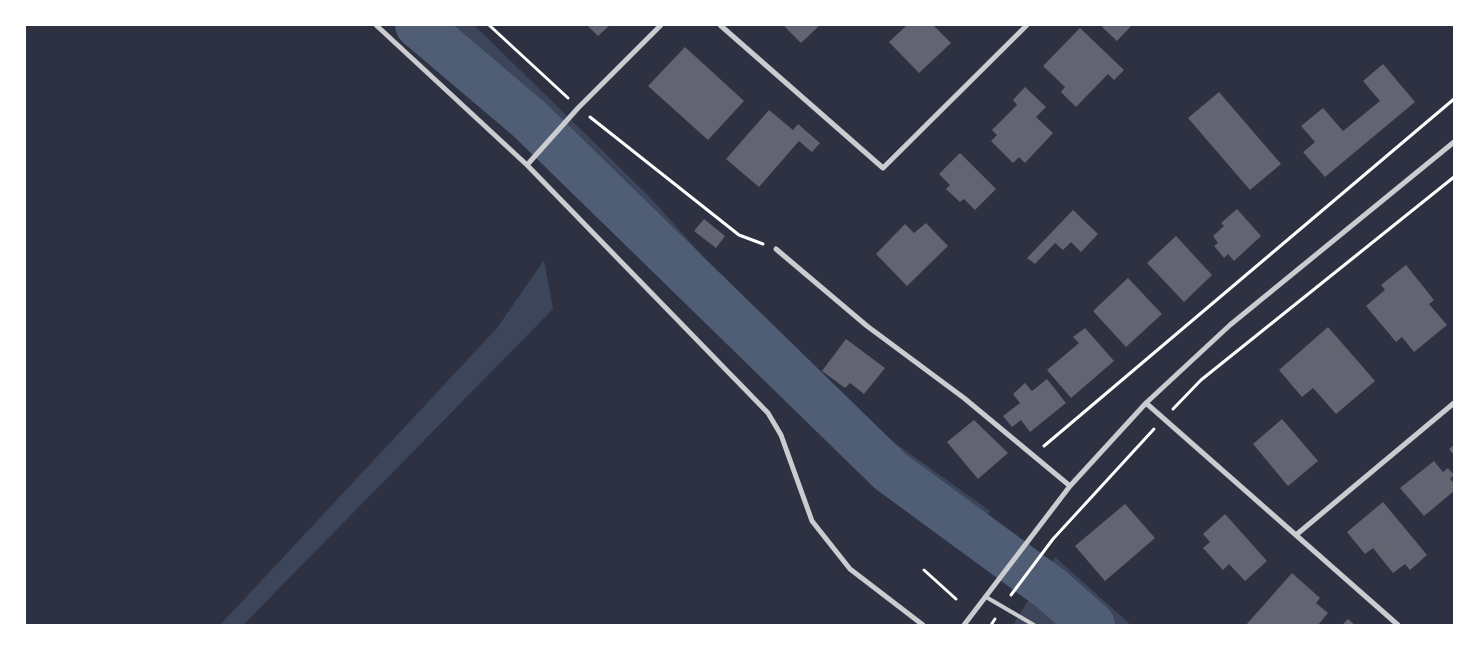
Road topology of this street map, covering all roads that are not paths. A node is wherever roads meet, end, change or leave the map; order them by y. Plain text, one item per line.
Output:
1 (376, 25) edge
2 (660, 25) edge
3 (720, 25) edge
4 (1028, 25) edge
5 (1454, 142) edge
6 (527, 165) junction
7 (776, 249) road end
8 (1146, 403) junction
9 (1454, 403) edge
10 (1070, 486) junction
11 (1296, 535) junction
12 (986, 597) junction
13 (923, 625) edge
14 (964, 625) edge
15 (1034, 625) edge
16 (1398, 625) edge

1 - 6 street
2 - 6 street
3 - 4 street
5 - 8 street
6 - 13 street
7 - 10 street
8 - 10 street
8 - 11 street
9 - 11 street
10 - 12 street
11 - 16 street
12 - 14 street
12 - 15 lane

